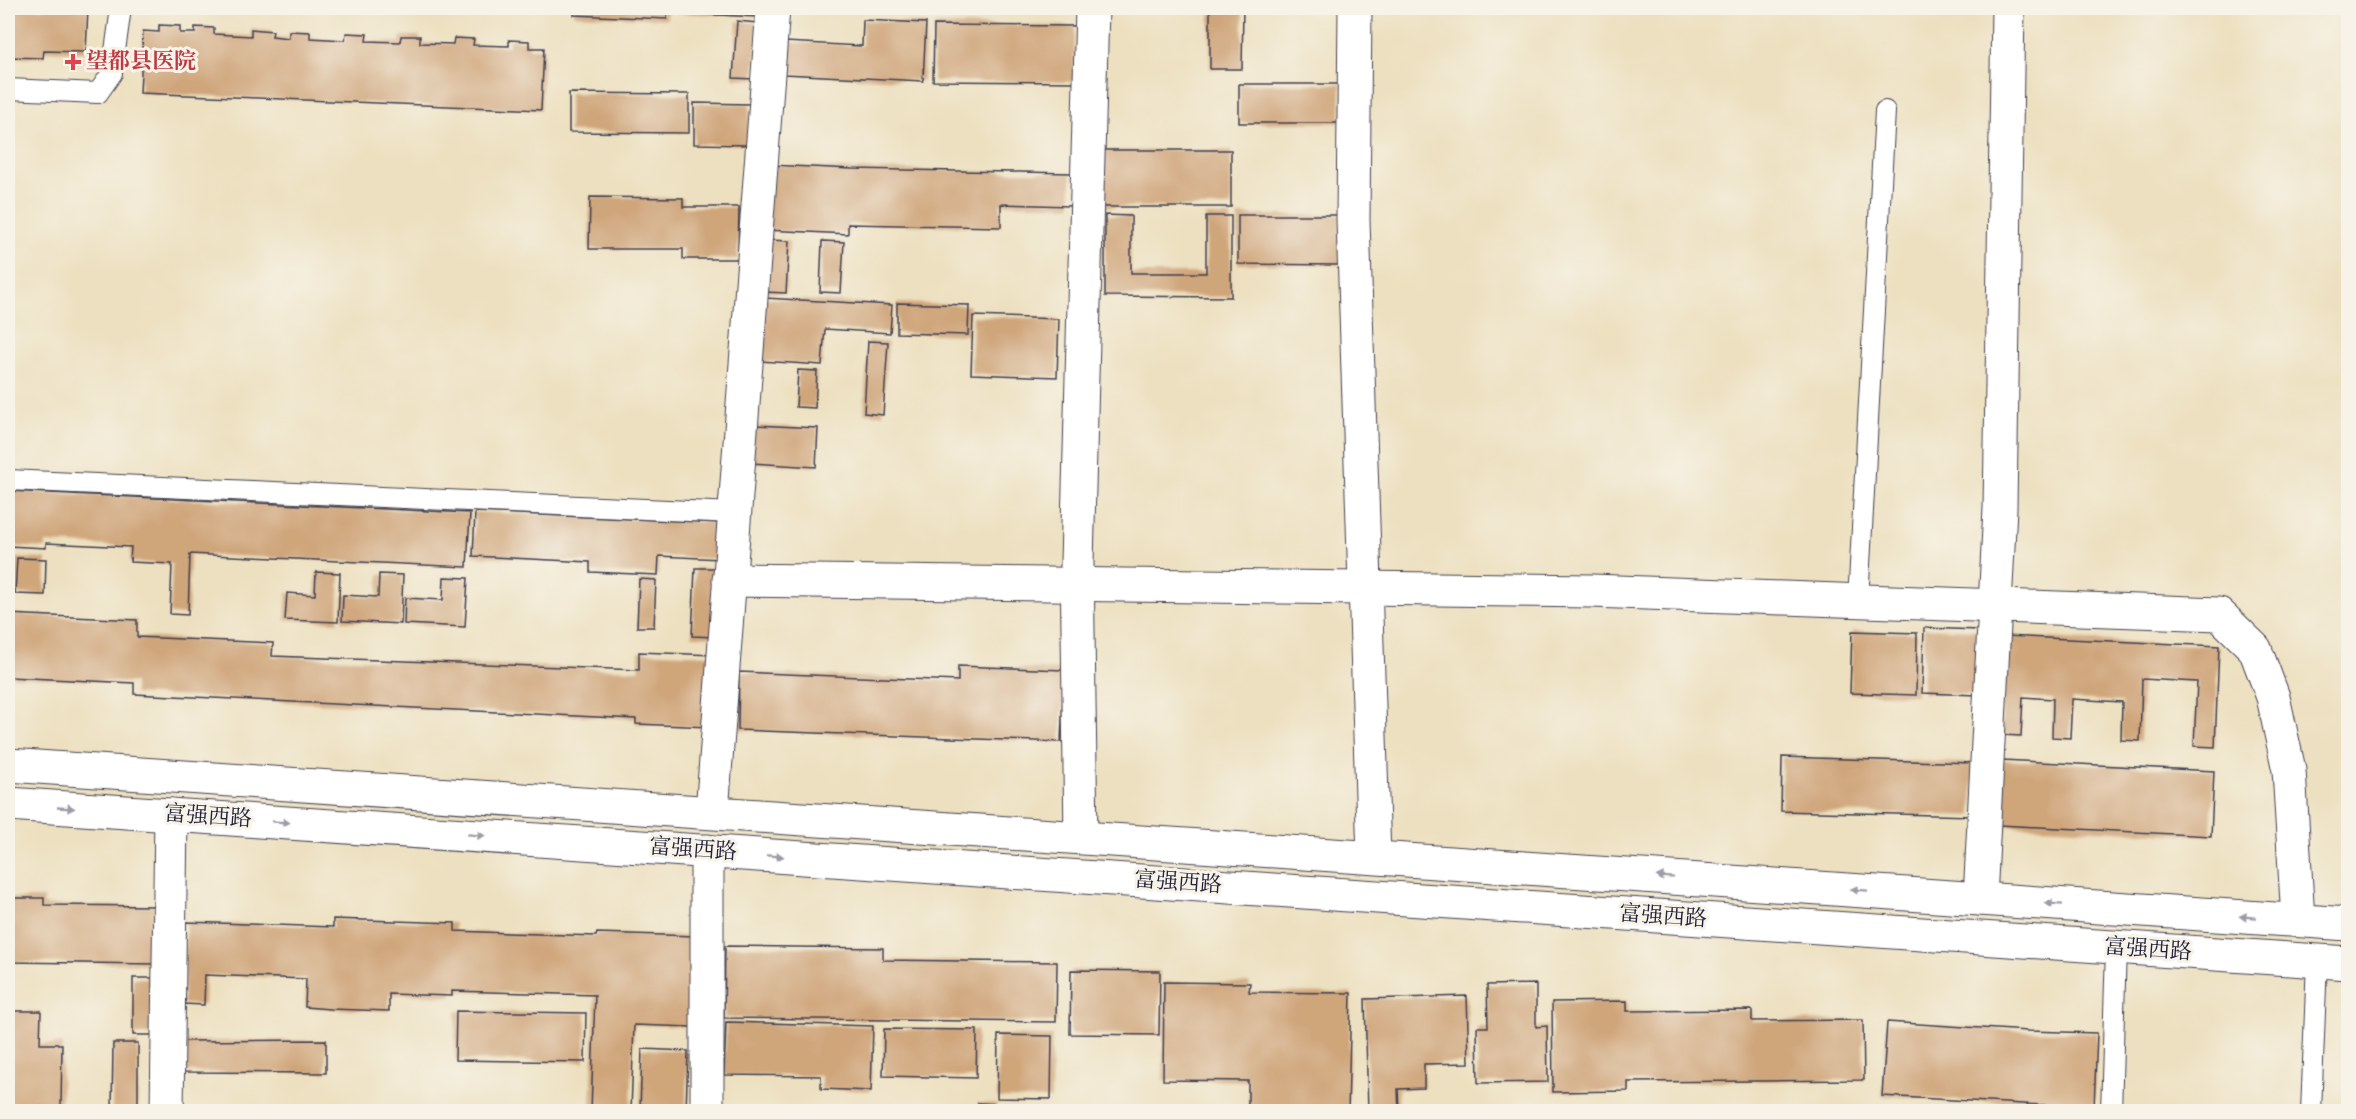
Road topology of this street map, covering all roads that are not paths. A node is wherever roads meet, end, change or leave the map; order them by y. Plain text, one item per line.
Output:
1 (121, 8) edge
2 (773, 8) edge
3 (1092, 8) edge
4 (1355, 8) edge
5 (2008, 8) edge
6 (8, 89) edge
7 (1885, 111) dead end
8 (8, 480) edge
9 (734, 513) junction
10 (729, 580) junction
11 (1077, 585) junction
12 (1365, 588) junction
13 (1858, 601) junction
14 (1995, 606) junction
15 (8, 765) edge
16 (8, 804) edge
17 (712, 812) junction
18 (171, 815) junction
19 (1081, 837) junction
20 (707, 851) junction
21 (1374, 857) junction
22 (1980, 898) junction
23 (2298, 920) junction
24 (2349, 924) edge
25 (2116, 948) junction
26 (2333, 962) edge
27 (167, 1112) edge
28 (707, 1112) edge
29 (2111, 1112) edge
30 (2311, 1112) edge

1 - 6 lane
2 - 9 street
3 - 11 street
4 - 12 street
5 - 14 street
7 - 13 lane
8 - 9 lane
9 - 10 street
10 - 11 street
10 - 17 street
11 - 12 street
11 - 19 street
12 - 13 street
12 - 21 street
13 - 14 street
14 - 22 street
14 - 23 street
15 - 17 street, 富强西路
16 -> 18 street, 富强西路
17 - 19 street, 富强西路
18 -> 20 street, 富强西路
18 - 27 street
19 - 21 street, 富强西路
20 -> 25 street, 富强西路
20 - 28 street
22 -> 21 street, 富强西路
23 -> 22 street, 富强西路
23 - 24 street, 富强西路
25 - 26 street, 富强西路
25 - 29 lane
26 - 30 lane

